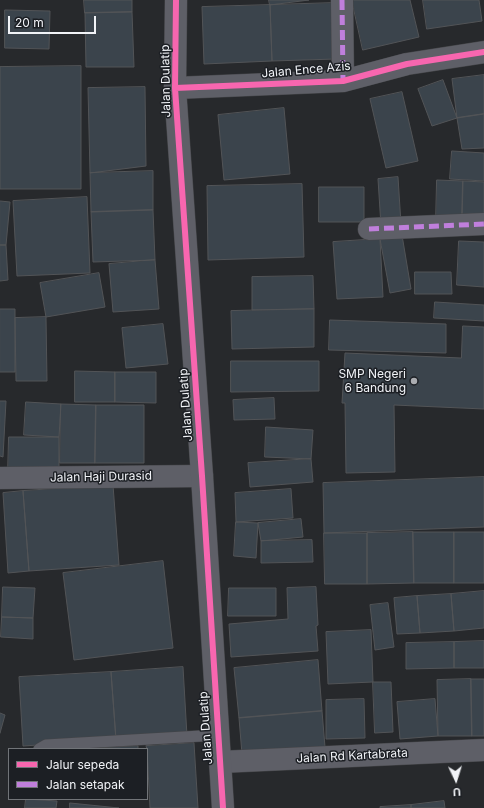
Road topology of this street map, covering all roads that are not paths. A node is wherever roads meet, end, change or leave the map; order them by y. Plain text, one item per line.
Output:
1 (176, 0) edge
2 (342, 0) edge
3 (484, 52) edge
4 (342, 81) junction
5 (175, 88) junction
6 (484, 224) edge
7 (369, 229) dead end
8 (202, 476) junction
9 (0, 478) edge
10 (218, 735) junction
11 (41, 748) edge
12 (484, 750) edge
13 (220, 762) junction
14 (223, 808) edge

1 - 5 street, Jalan Dulatip
2 - 4 street
3 - 4 street, Jalan Ence Azis
4 - 5 street, Jalan Ence Azis
5 - 8 street, Jalan Dulatip
6 - 7 street
8 - 9 street, Jalan Haji Durasid
8 - 10 street, Jalan Dulatip
10 - 11 lane
10 - 13 street, Jalan Dulatip
12 - 13 street, Jalan Rd Kartabrata
13 - 14 street, Jalan Dulatip

